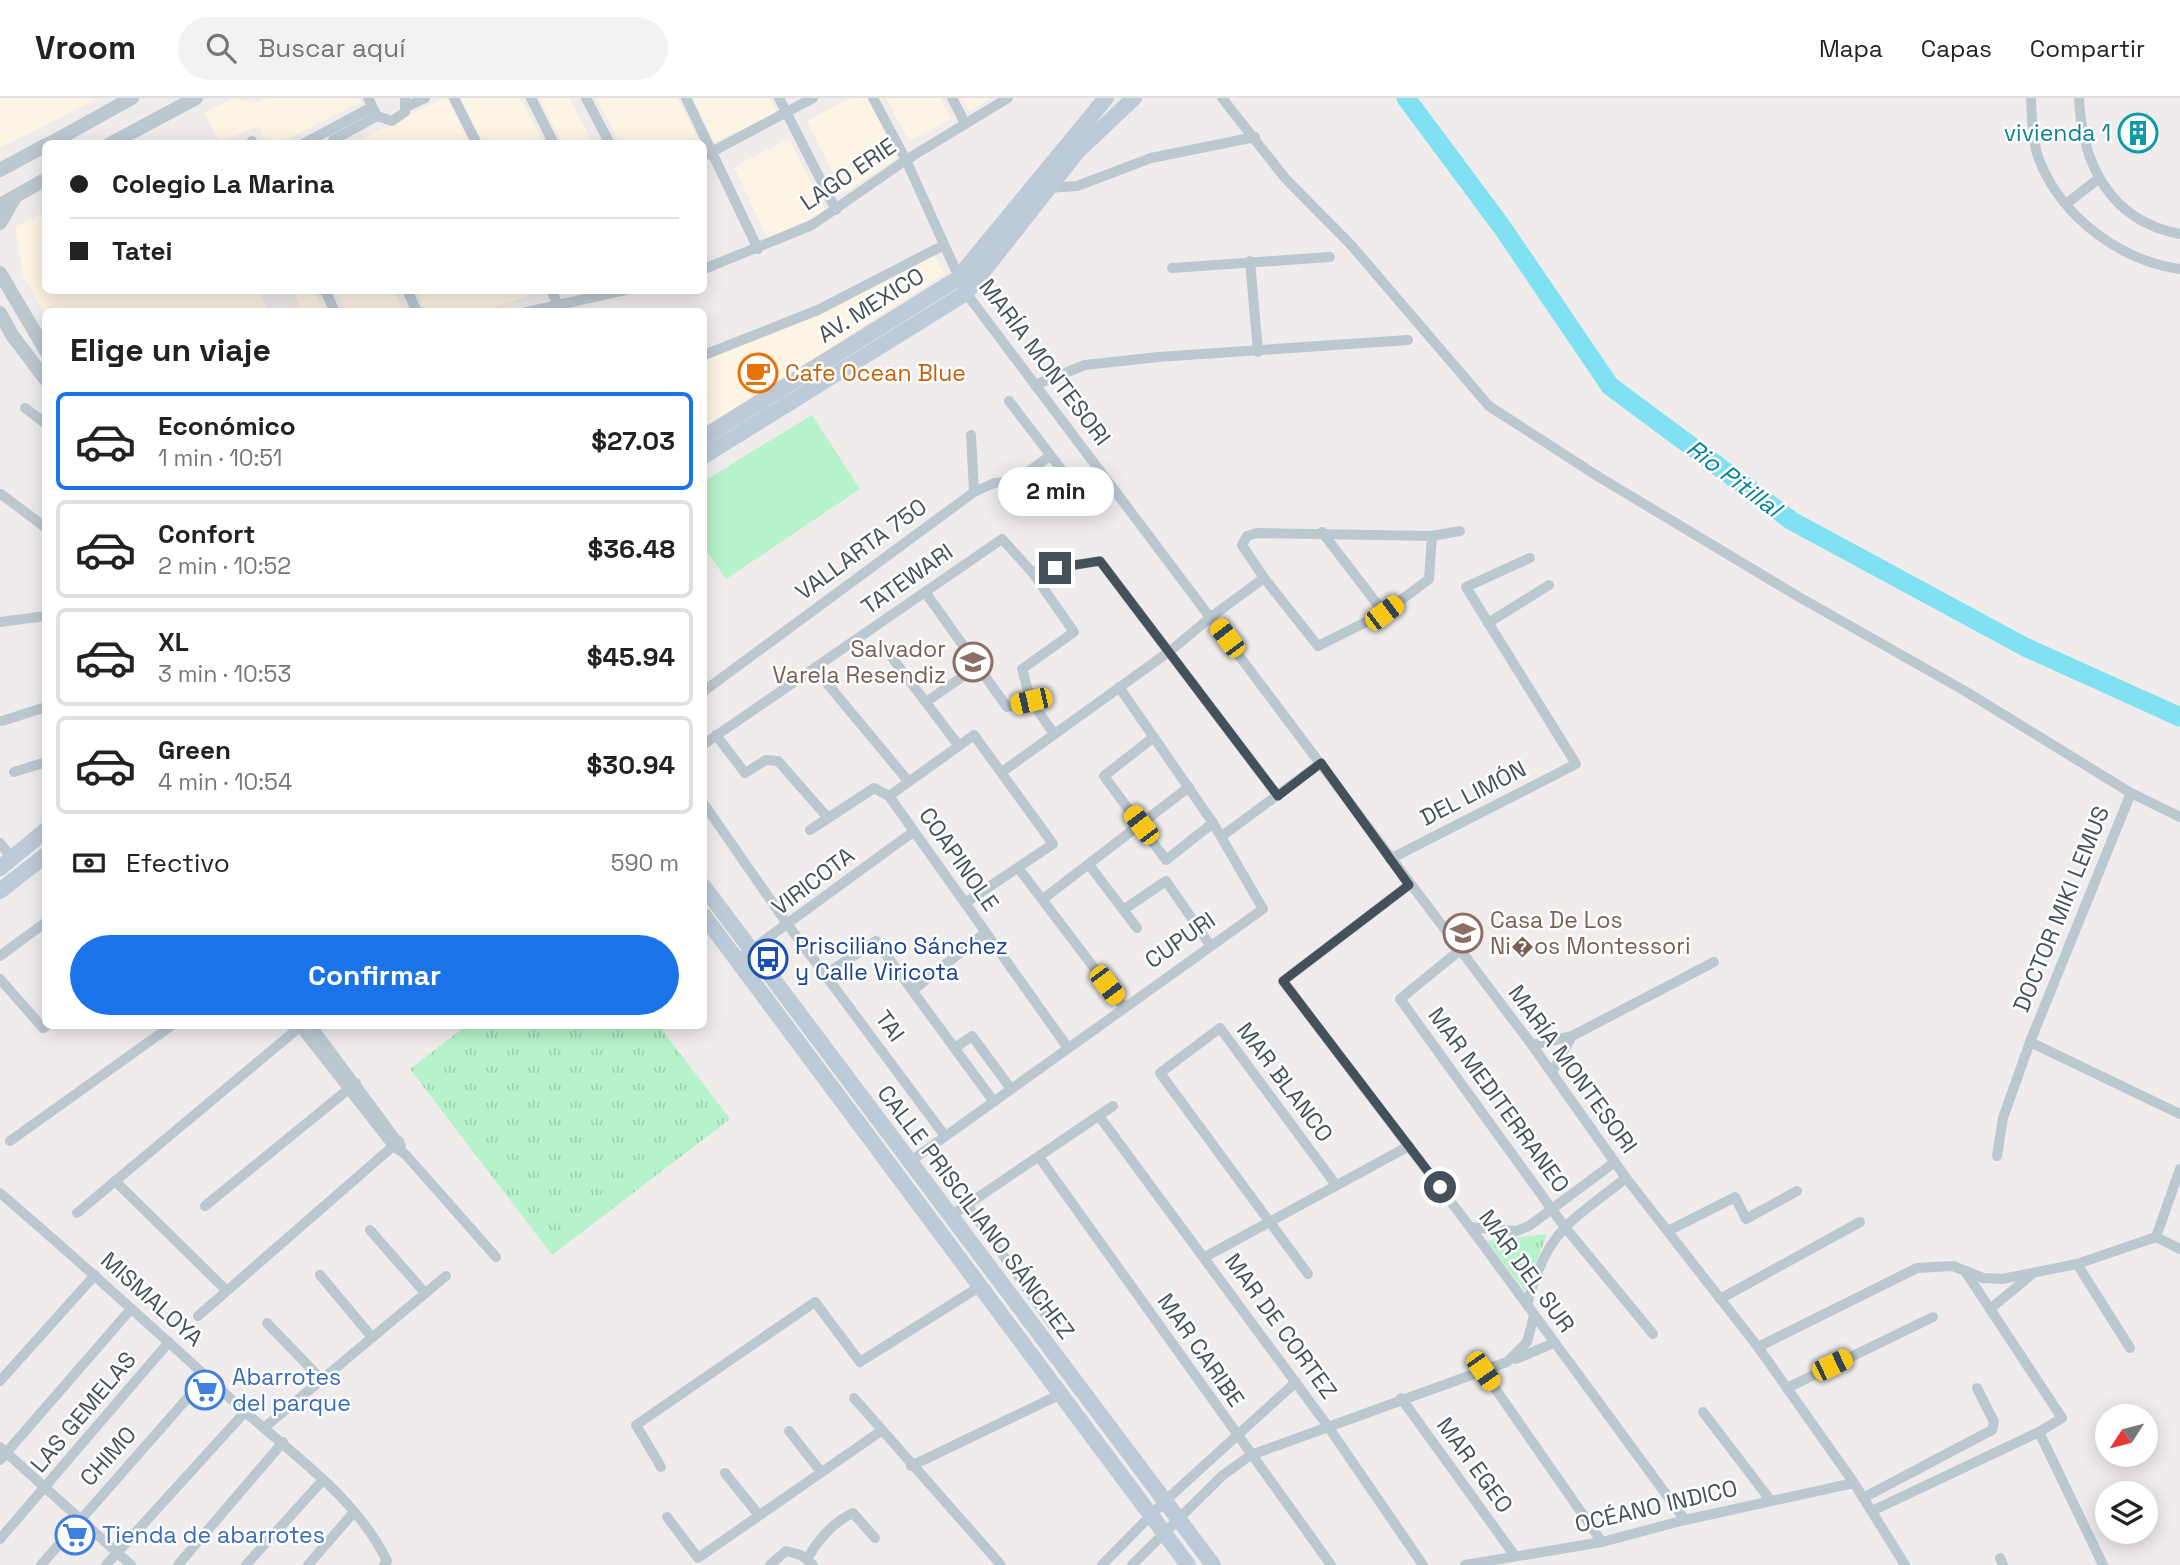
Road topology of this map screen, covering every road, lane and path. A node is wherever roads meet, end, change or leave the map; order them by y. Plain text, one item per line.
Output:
1 (132, 98) edge
2 (196, 98) edge
3 (425, 98) edge
4 (454, 98) edge
5 (531, 98) edge
6 (586, 98) edge
7 (686, 98) edge
8 (779, 98) edge
9 (813, 98) edge
10 (873, 98) edge
11 (952, 98) edge
12 (1008, 98) edge
13 (1106, 98) edge
14 (1133, 98) edge
15 (1222, 98) edge
16 (2031, 98) edge
17 (2079, 98) edge
18 (177, 102) edge
19 (405, 103) edge
20 (373, 107) edge
21 (787, 113) junction
22 (965, 123) junction
23 (1255, 137) junction
24 (332, 138) edge
25 (54, 140) edge
26 (116, 140) edge
27 (475, 140) edge
28 (552, 140) edge
29 (608, 140) edge
30 (702, 140) edge
31 (42, 147) edge
32 (708, 154) edge
33 (906, 160) junction
34 (0, 170) edge
35 (2098, 179) junction
36 (42, 181) edge
37 (1048, 188) junction
38 (16, 195) junction
39 (2066, 204) junction
40 (0, 205) edge
41 (836, 210) junction
42 (0, 223) edge
43 (2180, 234) edge
44 (944, 245) junction
45 (758, 249) junction
46 (1330, 257) dead end
47 (1250, 261) junction
48 (707, 268) edge
49 (1172, 268) dead end
50 (2180, 269) edge
51 (0, 273) edge
52 (957, 279) junction
53 (966, 293) junction
54 (553, 294) edge
55 (607, 294) edge
56 (558, 305) junction
57 (545, 308) edge
58 (0, 313) edge
59 (1408, 341) dead end
60 (42, 344) edge
61 (1258, 352) junction
62 (707, 354) edge
63 (42, 375) edge
64 (1035, 385) junction
65 (1009, 401) dead end
66 (25, 408) dead end
67 (42, 421) edge
68 (707, 435) edge
69 (971, 435) dead end
70 (707, 454) edge
71 (1051, 456) junction
72 (974, 492) junction
73 (1, 494) edge
74 (1081, 495) dead end
75 (42, 525) edge
76 (1460, 531) dead end
77 (1322, 533) junction
78 (1432, 536) junction
79 (1531, 558) dead end
80 (1032, 572) junction
81 (1264, 578) junction
82 (1549, 585) dead end
83 (925, 592) junction
84 (1384, 613) junction
85 (42, 616) edge
86 (1211, 617) junction
87 (0, 622) edge
88 (1488, 623) junction
89 (1171, 651) junction
90 (890, 655) dead end
91 (978, 666) junction
92 (815, 669) junction
93 (1119, 687) junction
94 (707, 689) edge
95 (1031, 701) junction
96 (926, 702) junction
97 (42, 708) edge
98 (2, 721) dead end
99 (1054, 734) junction
100 (716, 735) junction
101 (1154, 737) junction
102 (707, 742) edge
103 (959, 746) junction
104 (42, 763) edge
105 (1321, 763) junction
106 (14, 772) dead end
107 (1002, 772) junction
108 (909, 782) junction
109 (1189, 787) junction
110 (2131, 793) junction
111 (889, 796) junction
112 (1278, 796) junction
113 (707, 808) edge
114 (2180, 817) edge
115 (828, 818) junction
116 (1213, 823) junction
117 (1141, 825) junction
118 (810, 830) dead end
119 (914, 832) junction
120 (42, 833) edge
121 (1222, 836) junction
122 (0, 843) edge
123 (42, 858) edge
124 (1390, 859) junction
125 (6, 863) edge
126 (1090, 866) junction
127 (1019, 869) junction
128 (1409, 885) junction
129 (0, 891) edge
130 (707, 891) edge
131 (1043, 899) junction
132 (965, 903) junction
133 (1123, 910) junction
134 (707, 920) edge
135 (42, 925) edge
136 (788, 925) junction
137 (1137, 929) dead end
138 (985, 933) junction
139 (1210, 944) junction
140 (1459, 951) junction
141 (751, 952) junction
142 (0, 956) edge
143 (736, 961) junction
144 (1714, 962) dead end
145 (826, 974) junction
146 (0, 979) edge
147 (914, 990) junction
148 (1123, 1006) junction
149 (42, 1027) edge
150 (167, 1029) edge
151 (296, 1029) edge
152 (303, 1029) edge
153 (314, 1029) edge
154 (1572, 1036) junction
155 (2030, 1042) junction
156 (1532, 1045) junction
157 (955, 1048) junction
158 (1068, 1048) junction
159 (1552, 1072) junction
160 (352, 1086) junction
161 (1011, 1089) junction
162 (994, 1102) junction
163 (1113, 1106) dead end
164 (2180, 1114) edge
165 (1099, 1116) junction
166 (945, 1136) junction
167 (10, 1141) dead end
168 (396, 1144) junction
169 (1409, 1146) junction
170 (1997, 1156) dead end
171 (1039, 1157) junction
172 (1615, 1162) junction
173 (908, 1163) junction
174 (2180, 1169) edge
175 (1626, 1178) junction
176 (115, 1181) junction
177 (1336, 1185) junction
178 (1797, 1191) dead end
179 (0, 1193) edge
180 (205, 1206) dead end
181 (968, 1206) junction
182 (1552, 1209) junction
183 (77, 1213) dead end
184 (949, 1217) junction
185 (1860, 1222) dead end
186 (1270, 1224) junction
187 (1564, 1226) junction
188 (1470, 1227) junction
189 (370, 1230) dead end
190 (1668, 1231) junction
191 (2156, 1237) junction
192 (2180, 1249) edge
193 (496, 1257) dead end
194 (1205, 1257) junction
195 (2077, 1264) junction
196 (1965, 1271) junction
197 (2033, 1273) junction
198 (1308, 1274) dead end
199 (95, 1275) junction
200 (320, 1275) dead end
201 (446, 1276) dead end
202 (979, 1287) junction
203 (226, 1290) junction
204 (425, 1293) junction
205 (1720, 1299) junction
206 (1527, 1305) junction
207 (1990, 1308) junction
208 (131, 1309) junction
209 (198, 1316) dead end
210 (1534, 1316) junction
211 (1933, 1317) dead end
212 (267, 1323) dead end
213 (1053, 1325) dead end
214 (1653, 1334) dead end
215 (371, 1336) junction
216 (169, 1342) junction
217 (1554, 1343) junction
218 (1758, 1347) junction
219 (2130, 1348) dead end
220 (1507, 1363) junction
221 (1483, 1371) junction
222 (206, 1377) junction
223 (320, 1378) junction
224 (0, 1381) edge
225 (1296, 1382) junction
226 (1787, 1388) junction
227 (1978, 1388) dead end
228 (1059, 1395) junction
229 (854, 1398) dead end
230 (1401, 1398) junction
231 (245, 1412) junction
232 (1703, 1412) dead end
233 (1327, 1425) junction
234 (265, 1427) junction
235 (881, 1430) junction
236 (789, 1431) dead end
237 (2039, 1432) junction
238 (1236, 1436) junction
239 (283, 1442) junction
240 (2, 1453) edge
241 (1251, 1455) junction
242 (911, 1466) junction
243 (661, 1467) dead end
244 (821, 1472) junction
245 (725, 1473) dead end
246 (322, 1481) junction
247 (1854, 1483) junction
248 (45, 1489) junction
249 (1863, 1498) junction
250 (1165, 1502) junction
251 (1771, 1502) junction
252 (1872, 1511) junction
253 (354, 1512) junction
254 (758, 1514) junction
255 (667, 1517) dead end
256 (1151, 1517) junction
257 (1178, 1519) junction
258 (80, 1520) junction
259 (1685, 1520) junction
260 (1164, 1534) junction
261 (875, 1538) dead end
262 (0, 1539) edge
263 (1602, 1542) junction
264 (117, 1553) junction
265 (1515, 1556) junction
266 (810, 1562) edge
267 (386, 1563) edge
268 (41, 1565) edge
269 (106, 1565) edge
270 (131, 1565) edge
271 (178, 1565) edge
272 (246, 1565) edge
273 (308, 1565) edge
274 (770, 1565) edge
275 (1001, 1565) edge
276 (1102, 1565) edge
277 (1132, 1565) edge
278 (1188, 1565) edge
279 (1213, 1565) edge
280 (1331, 1565) edge
281 (1423, 1565) edge
282 (1465, 1565) edge
283 (1905, 1565) edge
284 (2103, 1565) edge

1 - 25 street
2 - 18 street
3 - 19 street
4 - 27 street
5 - 28 street
6 - 29 street
7 - 30 street
8 - 21 street
9 - 21 street
10 - 33 street, MARÍA MONTESORI
11 - 22 street
12 - 22 street, LAGO ERIE
13 - 52 main road, AV. MEXICO
14 - 37 main road
15 - 23 street
16 - 39 street
17 - 35 street
18 - 26 street
19 - 20 street
20 - 24 street
21 - 32 street
21 - 41 street
22 - 33 street, LAGO ERIE
23 - 37 street
23 - 110 street
31 - 34 street
32 - 45 street
33 - 41 street, LAGO ERIE
33 - 44 street, MARÍA MONTESORI
35 - 39 street
35 - 43 street
36 - 38 street
37 - 53 main road
38 - 40 street
38 - 42 street
39 - 50 street
41 - 45 street, LAGO ERIE
44 - 52 street, MARÍA MONTESORI
44 - 62 street
45 - 48 street, LAGO ERIE
46 - 47 street
47 - 49 street
47 - 61 street
51 - 60 street
52 - 53 street, MARÍA MONTESORI
52 - 68 main road, AV. MEXICO
53 - 64 street, MARÍA MONTESORI
53 - 70 main road, AV. MEXICO
54 - 56 street
55 - 56 street
56 - 57 street
58 - 63 street
59 - 61 street
61 - 64 street
64 - 86 street, MARÍA MONTESORI
65 - 71 street
66 - 67 street
69 - 72 street
71 - 72 street, VALLARTA 750
71 - 74 street
72 - 94 street, VALLARTA 750
73 - 75 street
76 - 78 street
77 - 78 street
77 - 81 street
77 - 84 street
78 - 84 street
79 - 88 street
80 - 83 street, TATEWARI
80 - 89 street
80 - 95 street, TATEWARI
81 - 84 street
81 - 86 street
82 - 88 street
83 - 91 street
83 - 92 street, TATEWARI
85 - 87 street
86 - 89 street
86 - 105 street, MARÍA MONTESORI
88 - 124 street, DEL LIMÓN
89 - 93 street
89 - 112 street
90 - 96 street
91 - 95 street
91 - 96 street
92 - 100 street, TATEWARI
92 - 108 street, COAPINOLE
93 - 99 street
93 - 101 street, CUPURI
95 - 99 street
96 - 103 street
97 - 98 street
99 - 107 street
100 - 102 street, TATEWARI
100 - 115 street
101 - 109 street, CUPURI
101 - 117 street
103 - 107 street
103 - 108 street
104 - 106 street
105 - 112 street
105 - 124 street, MARÍA MONTESORI
107 - 127 street
108 - 111 street
109 - 116 street, CUPURI
109 - 117 street
110 - 114 street
110 - 155 street, DOCTOR MIKI LEMUS
111 - 115 street
111 - 119 street, COAPINOLE
112 - 121 street
113 - 136 street, TAI
115 - 118 street
116 - 117 street
116 - 121 street, CUPURI
117 - 126 street
119 - 132 street, COAPINOLE
119 - 136 street, VIRICOTA
120 - 125 main road
121 - 139 street, CUPURI
122 - 125 street
123 - 129 main road
124 - 128 street, MARÍA MONTESORI
126 - 131 street
126 - 133 street
127 - 131 street
127 - 132 street
128 - 140 street, MARÍA MONTESORI
128 - 169 street, MAR DEL SUR
130 - 141 main road, CALLE PRISCILIANO SÁNCHEZ
131 - 148 street
132 - 138 street, COAPINOLE
133 - 137 street
133 - 139 street
134 - 143 main road, CALLE PRISCILIANO SÁNCHEZ
135 - 142 street
136 - 141 street, VIRICOTA
136 - 145 street, TAI
138 - 147 street
138 - 158 street, COAPINOLE
139 - 148 street, CUPURI
140 - 156 street, MARÍA MONTESORI
140 - 182 street, MAR MEDITERRANEO
141 - 143 street, VIRICOTA
141 - 173 main road, CALLE PRISCILIANO SÁNCHEZ
143 - 202 main road, CALLE PRISCILIANO SÁNCHEZ
144 - 154 street
145 - 147 street
145 - 166 street, TAI
146 - 149 street
147 - 157 street
148 - 158 street, CUPURI
150 - 167 street
151 - 176 street
152 - 160 street
153 - 160 street
154 - 156 street
154 - 159 street
155 - 164 street, DOCTOR MIKI LEMUS
155 - 170 street
156 - 159 street, MARÍA MONTESORI
157 - 161 street
157 - 162 street
158 - 161 street, CUPURI
159 - 172 street, MARÍA MONTESORI
160 - 168 street
160 - 180 street
161 - 162 street, CUPURI
162 - 166 street, CUPURI
163 - 165 street
165 - 171 street
165 - 194 street, MAR DE CORTEZ
166 - 173 street, CUPURI
168 - 193 street
168 - 203 street
169 - 177 street
169 - 188 street, MAR DEL SUR
171 - 181 street
171 - 238 street, MAR CARIBE
172 - 175 street, MARÍA MONTESORI
172 - 182 street
173 - 184 main road, CALLE PRISCILIANO SÁNCHEZ
174 - 191 street
175 - 187 street
175 - 190 street, MARÍA MONTESORI
176 - 183 street
176 - 203 street
177 - 186 street
177 - 186 street, MAR BLANCO
178 - 190 street
179 - 199 street, MISMALOYA
181 - 184 street
181 - 213 street
182 - 187 street, MAR MEDITERRANEO
182 - 188 street
184 - 250 main road, CALLE PRISCILIANO SÁNCHEZ
185 - 205 street
186 - 194 street
186 - 198 street
187 - 206 street
187 - 214 street, MAR MEDITERRANEO
188 - 206 street, MAR DEL SUR
189 - 204 street
190 - 205 street, MARÍA MONTESORI
191 - 192 street
191 - 195 street
194 - 225 street, MAR DE CORTEZ
195 - 197 street
195 - 219 street
196 - 197 street
196 - 207 street
196 - 218 street
197 - 207 street
199 - 208 street, MISMALOYA
199 - 224 street
200 - 215 street
201 - 204 street
202 - 228 main road, CALLE PRISCILIANO SÁNCHEZ
202 - 243 street
203 - 209 street
204 - 215 street
205 - 218 street, MARÍA MONTESORI
206 - 210 street, MAR DEL SUR
207 - 237 street
208 - 216 street, MISMALOYA
208 - 240 street
210 - 217 street, MAR DEL SUR
210 - 220 street
211 - 226 street
212 - 223 street
215 - 223 street
216 - 222 street, MISMALOYA
216 - 248 street, LAS GEMELAS
217 - 220 street
217 - 259 street, MAR DEL SUR
218 - 226 street, MARÍA MONTESORI
220 - 221 street
221 - 230 street
221 - 263 street
222 - 231 street, MISMALOYA
222 - 258 street, CHIMO
223 - 234 street
225 - 233 street, MAR DE CORTEZ
225 - 238 street
226 - 247 street, MARÍA MONTESORI
227 - 249 street
228 - 242 street
228 - 256 main road, CALLE PRISCILIANO SÁNCHEZ
229 - 235 street
230 - 233 street
230 - 265 street, MAR EGEO
231 - 234 street, MISMALOYA
231 - 264 street
232 - 251 street
233 - 241 street
233 - 281 street, MAR DE CORTEZ
234 - 239 street, MISMALOYA
235 - 242 street
235 - 244 street
236 - 244 street
237 - 252 street
237 - 284 street
238 - 241 street, MAR CARIBE
238 - 250 street
239 - 246 street, MISMALOYA
239 - 271 street
240 - 248 street
241 - 257 street
241 - 280 street, MAR CARIBE
242 - 275 street
244 - 254 street
245 - 254 street
246 - 253 street, MISMALOYA
246 - 272 street
247 - 249 street, MARÍA MONTESORI
247 - 251 street, OCÉANO INDICO
248 - 258 street
248 - 262 street, LAS GEMELAS
249 - 252 street, MARÍA MONTESORI
250 - 256 street
250 - 257 main road, CALLE PRISCILIANO SÁNCHEZ
251 - 259 street, OCÉANO INDICO
252 - 283 street, MARÍA MONTESORI
253 - 267 street, MISMALOYA
253 - 273 street
254 - 255 street
256 - 260 main road, CALLE PRISCILIANO SÁNCHEZ
256 - 276 street
257 - 260 street
257 - 279 main road, CALLE PRISCILIANO SÁNCHEZ
258 - 264 street
258 - 268 street, CHIMO
259 - 263 street, OCÉANO INDICO
260 - 277 street
260 - 278 main road, CALLE PRISCILIANO SÁNCHEZ
261 - 266 street
263 - 265 street, OCÉANO INDICO
264 - 269 street
264 - 270 street
265 - 282 street, OCÉANO INDICO
266 - 274 street

